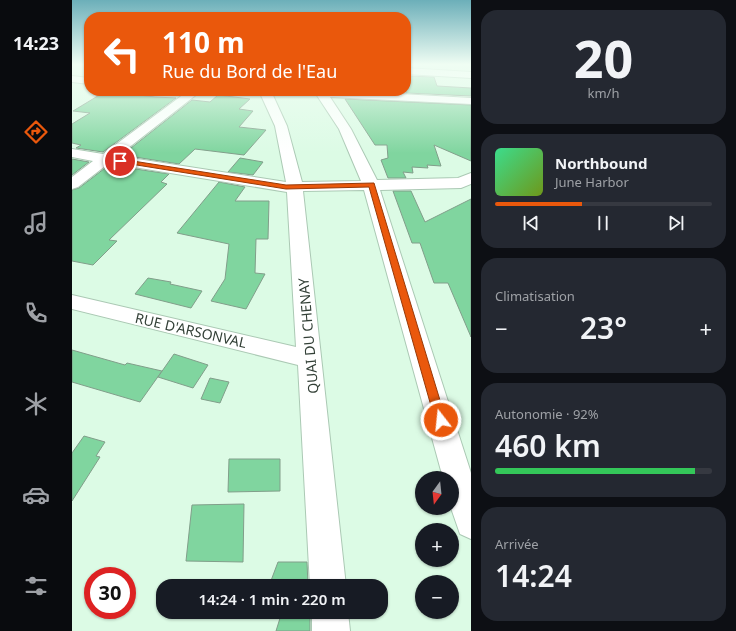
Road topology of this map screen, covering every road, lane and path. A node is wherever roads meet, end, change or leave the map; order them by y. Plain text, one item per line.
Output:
1 (189, 96) edge
2 (267, 96) edge
3 (324, 96) edge
4 (388, 96) edge
5 (471, 101) edge
6 (72, 153) edge
7 (105, 159) junction
8 (72, 184) edge
9 (468, 184) edge
10 (371, 185) junction
11 (295, 187) junction
12 (72, 302) edge
13 (310, 359) junction
14 (471, 523) edge
15 (327, 579) edge
16 (330, 619) edge
17 (331, 631) edge

1 - 7 street
2 - 11 street, QUAI DU CHENAY
3 - 10 street
4 - 5 street
6 - 7 street
7 - 8 street
7 - 11 street
9 - 10 street
10 - 11 street
10 - 14 street
11 - 13 street, QUAI DU CHENAY
12 - 13 street, RUE D'ARSONVAL
13 - 15 street, QUAI DU CHENAY
16 - 17 street

